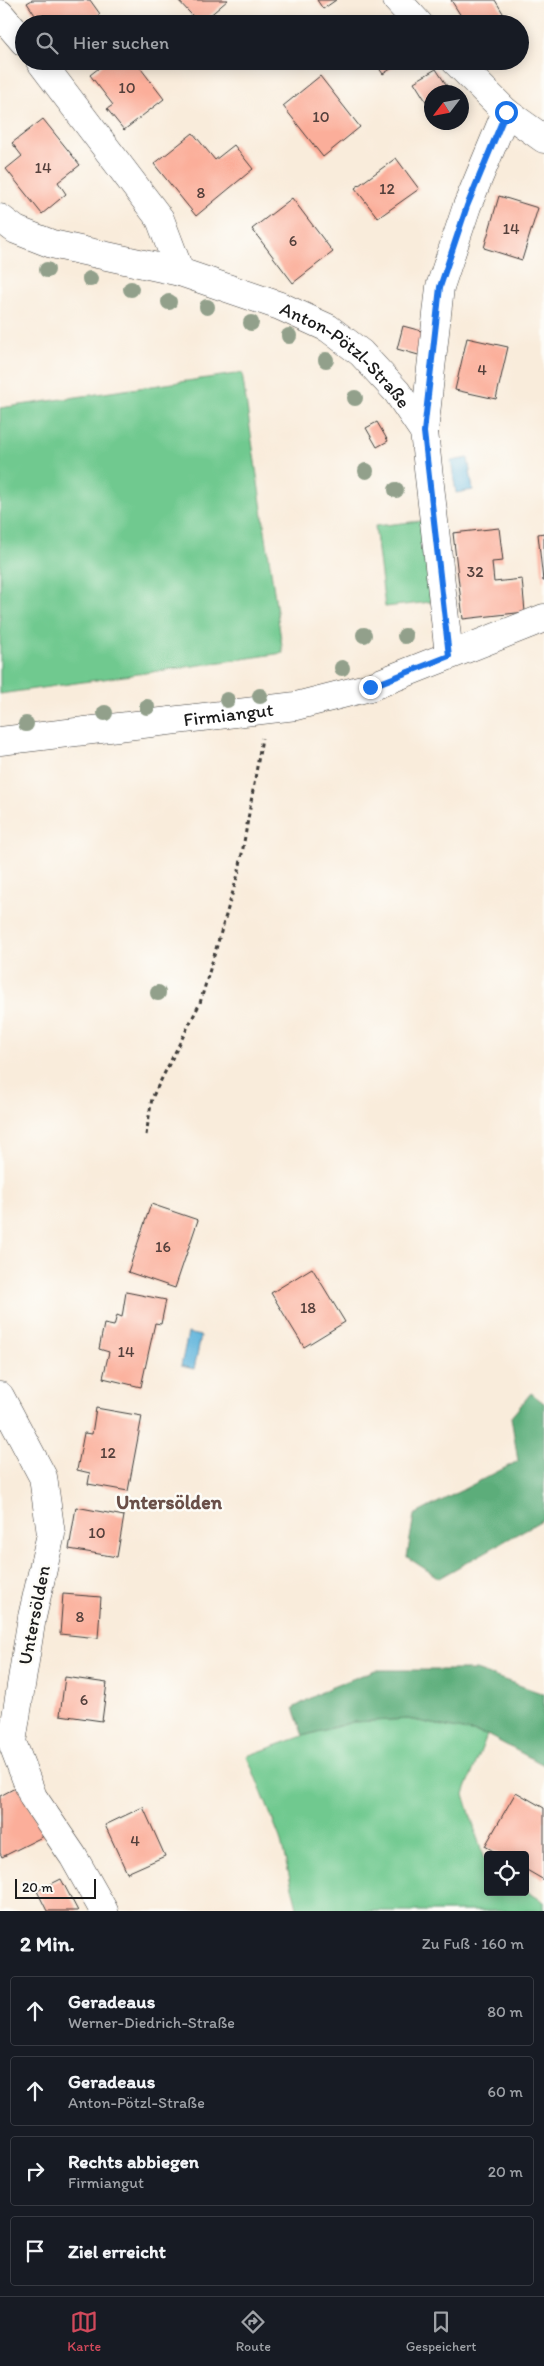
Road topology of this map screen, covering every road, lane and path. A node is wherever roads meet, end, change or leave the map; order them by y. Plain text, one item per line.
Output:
1 (397, 0) edge
2 (0, 14) edge
3 (411, 15) edge
4 (15, 32) edge
5 (47, 70) edge
6 (464, 70) edge
7 (506, 112) junction
8 (544, 139) edge
9 (0, 218) edge
10 (180, 272) junction
11 (424, 432) junction
12 (544, 618) edge
13 (449, 656) junction
14 (267, 710) junction
15 (0, 741) edge
16 (146, 1135) dead end
17 (0, 1396) edge
18 (104, 1911) edge

1 - 3 street
2 - 4 street
5 - 10 street
6 - 7 street
7 - 8 street
7 - 11 street
9 - 10 street, Anton-Pötzl-Straße
10 - 11 street, Anton-Pötzl-Straße
11 - 13 street, Anton-Pötzl-Straße
12 - 13 street, Firmiangut
13 - 14 street, Firmiangut
14 - 15 street, Firmiangut
14 - 16 path
17 - 18 street, Untersölden

